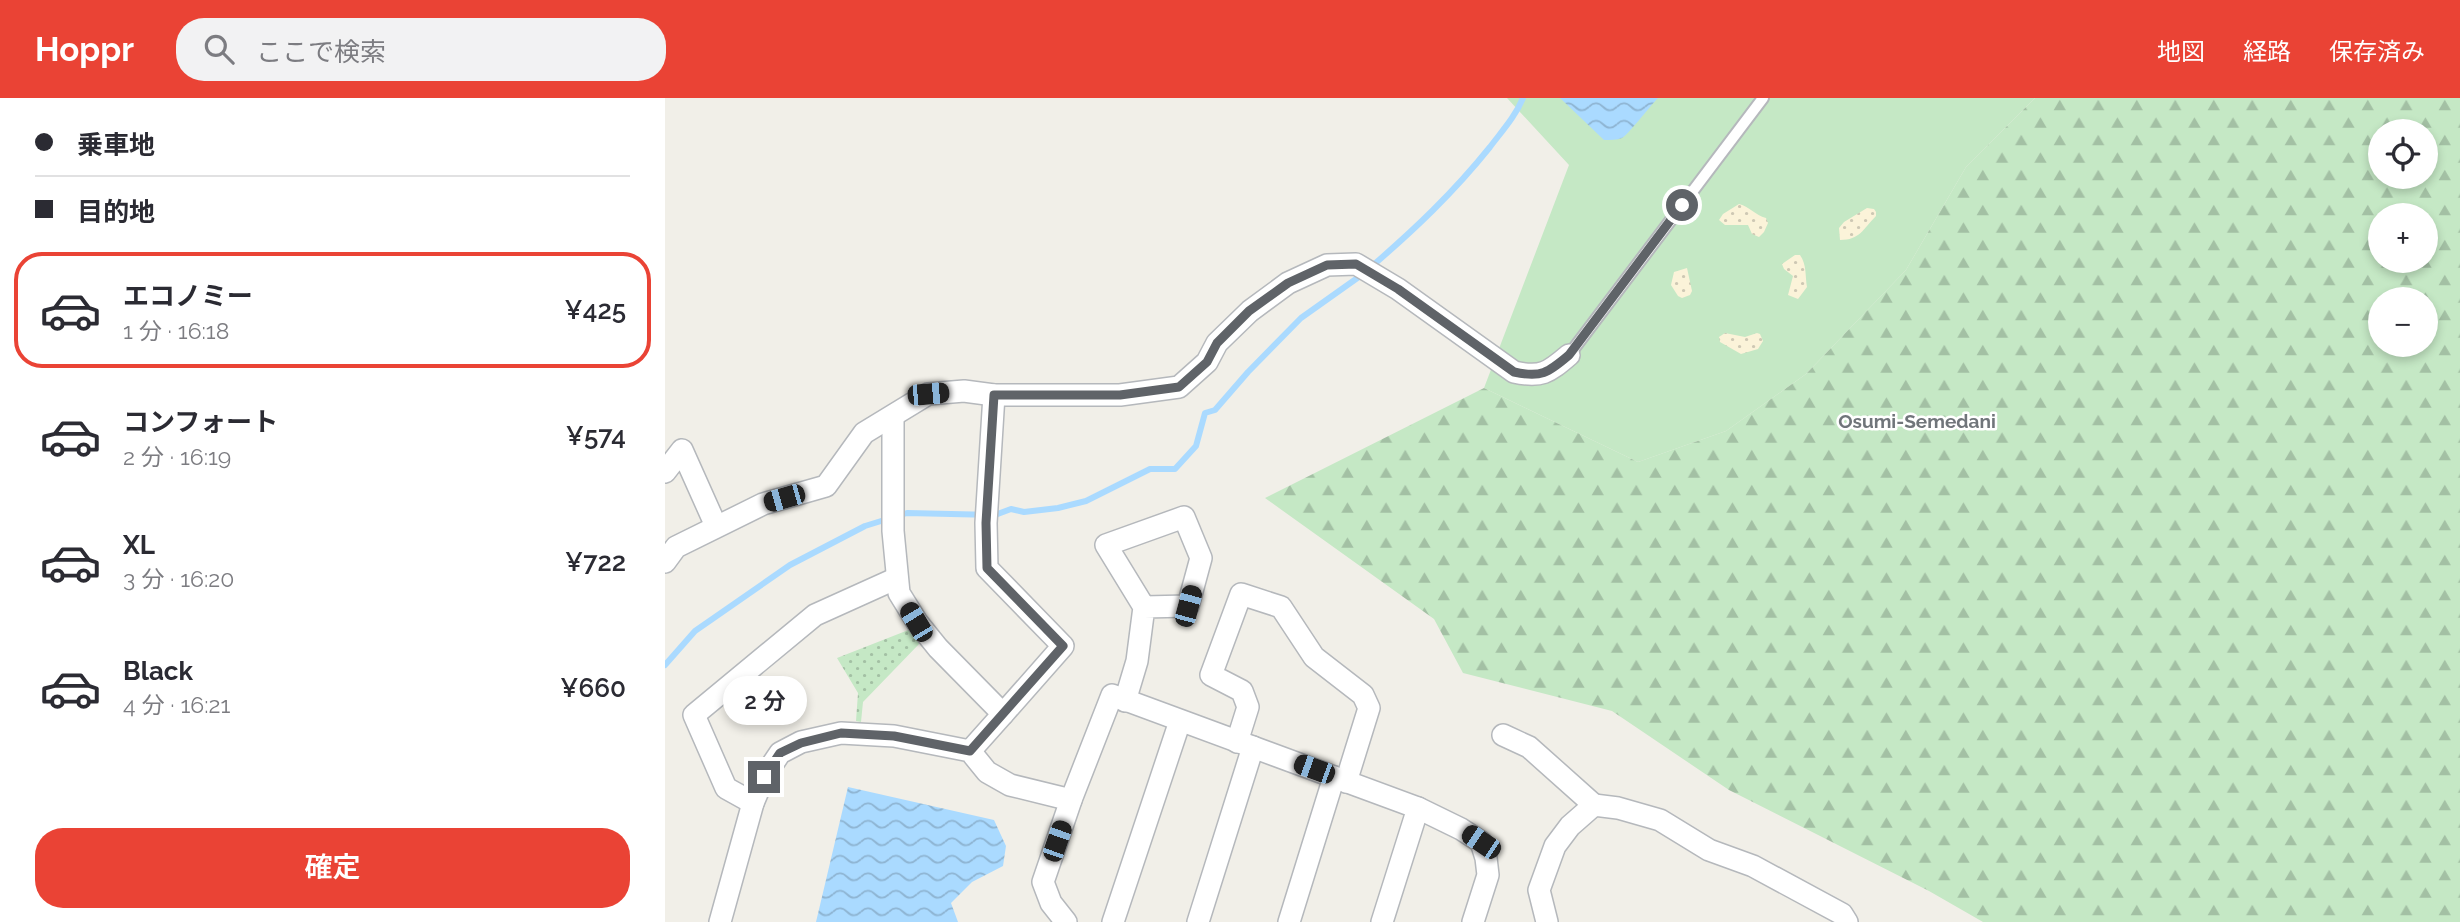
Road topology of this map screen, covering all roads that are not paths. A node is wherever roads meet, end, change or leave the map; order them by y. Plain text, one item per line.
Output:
1 (1763, 98) edge
2 (1569, 355) joint
3 (994, 395) junction
4 (893, 416) junction
5 (665, 472) edge
6 (716, 526) junction
7 (665, 562) edge
8 (897, 578) junction
9 (1144, 607) junction
10 (1125, 701) junction
11 (1003, 714) junction
12 (1179, 721) junction
13 (1503, 735) dead end
14 (1245, 744) junction
15 (970, 751) junction
16 (1340, 779) junction
17 (1071, 800) junction
18 (753, 803) junction
19 (1594, 805) junction
20 (1418, 808) junction
21 (720, 922) edge
22 (1066, 922) edge
23 (1114, 922) edge
24 (1198, 922) edge
25 (1289, 922) edge
26 (1383, 922) edge
27 (1473, 922) edge
28 (1547, 922) edge
29 (1847, 922) edge

1 - 2 lane
2 - 3 street
3 - 4 street
3 - 11 street
4 - 6 street
4 - 8 street
5 - 6 street
6 - 7 street
8 - 11 street
8 - 18 street
9 - 9 street
9 - 10 street
10 - 12 street
10 - 17 street
11 - 15 street
12 - 14 street
12 - 23 street
13 - 19 street
14 - 16 street
14 - 16 street
14 - 24 street
15 - 17 street
15 - 18 street
16 - 20 street
16 - 25 street
17 - 22 street
18 - 21 street
19 - 28 street
19 - 29 street
20 - 26 street
20 - 27 street

